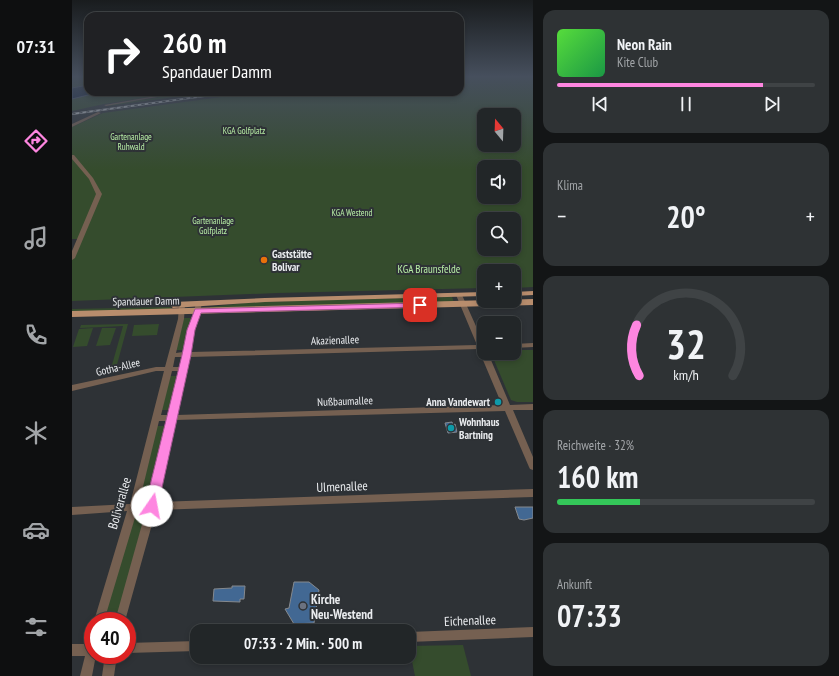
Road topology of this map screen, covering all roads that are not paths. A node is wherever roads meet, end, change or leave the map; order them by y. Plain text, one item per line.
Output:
1 (99, 113) dead end
2 (72, 126) edge
3 (72, 156) edge
4 (72, 258) edge
5 (533, 293) edge
6 (477, 294) edge
7 (521, 294) edge
8 (459, 295) junction
9 (533, 302) edge
10 (464, 304) junction
11 (198, 307) junction
12 (72, 308) edge
13 (182, 308) junction
14 (72, 314) edge
15 (477, 334) edge
16 (533, 345) edge
17 (521, 346) edge
18 (477, 350) edge
19 (186, 355) junction
20 (172, 356) junction
21 (488, 360) edge
22 (169, 369) junction
23 (183, 369) junction
24 (72, 388) edge
25 (533, 407) edge
26 (508, 408) junction
27 (157, 418) junction
28 (171, 418) junction
29 (533, 467) edge
30 (533, 492) edge
31 (152, 506) junction
32 (133, 507) junction
33 (72, 511) edge
34 (102, 612) edge
35 (123, 612) edge
36 (533, 632) edge
37 (416, 637) edge
38 (190, 646) edge
39 (84, 648) edge
40 (136, 648) edge
41 (72, 650) edge
42 (88, 664) edge
43 (110, 664) edge
44 (86, 676) edge
45 (108, 676) edge

1 - 2 street
3 - 4 street
5 - 7 main road
6 - 8 main road, Spandauer Damm
8 - 10 street
8 - 11 main road, Spandauer Damm
9 - 10 main road, Spandauer Damm
10 - 11 main road, Spandauer Damm
10 - 15 street
11 - 13 main road, Spandauer Damm
11 - 19 street
12 - 13 main road, Spandauer Damm
13 - 14 main road, Spandauer Damm
13 - 20 street, Bolivarallee
16 - 17 street
18 - 19 street, Akazienallee
19 - 20 street
19 - 23 street
20 - 22 street, Bolivarallee
21 - 26 street
22 - 23 street
22 - 24 street, Gotha-Allee
22 - 27 street, Bolivarallee
23 - 28 street
25 - 26 street, Nußbaumallee
26 - 28 street, Nußbaumallee
26 - 29 street
27 - 28 street, Nußbaumallee
27 - 32 street, Bolivarallee
28 - 31 street
30 - 31 street, Ulmenallee
31 - 32 street, Ulmenallee
31 - 35 street
32 - 33 street, Ulmenallee
32 - 34 street, Bolivarallee
36 - 37 street, Eichenallee
38 - 40 street
39 - 41 street
42 - 44 street
43 - 45 street

